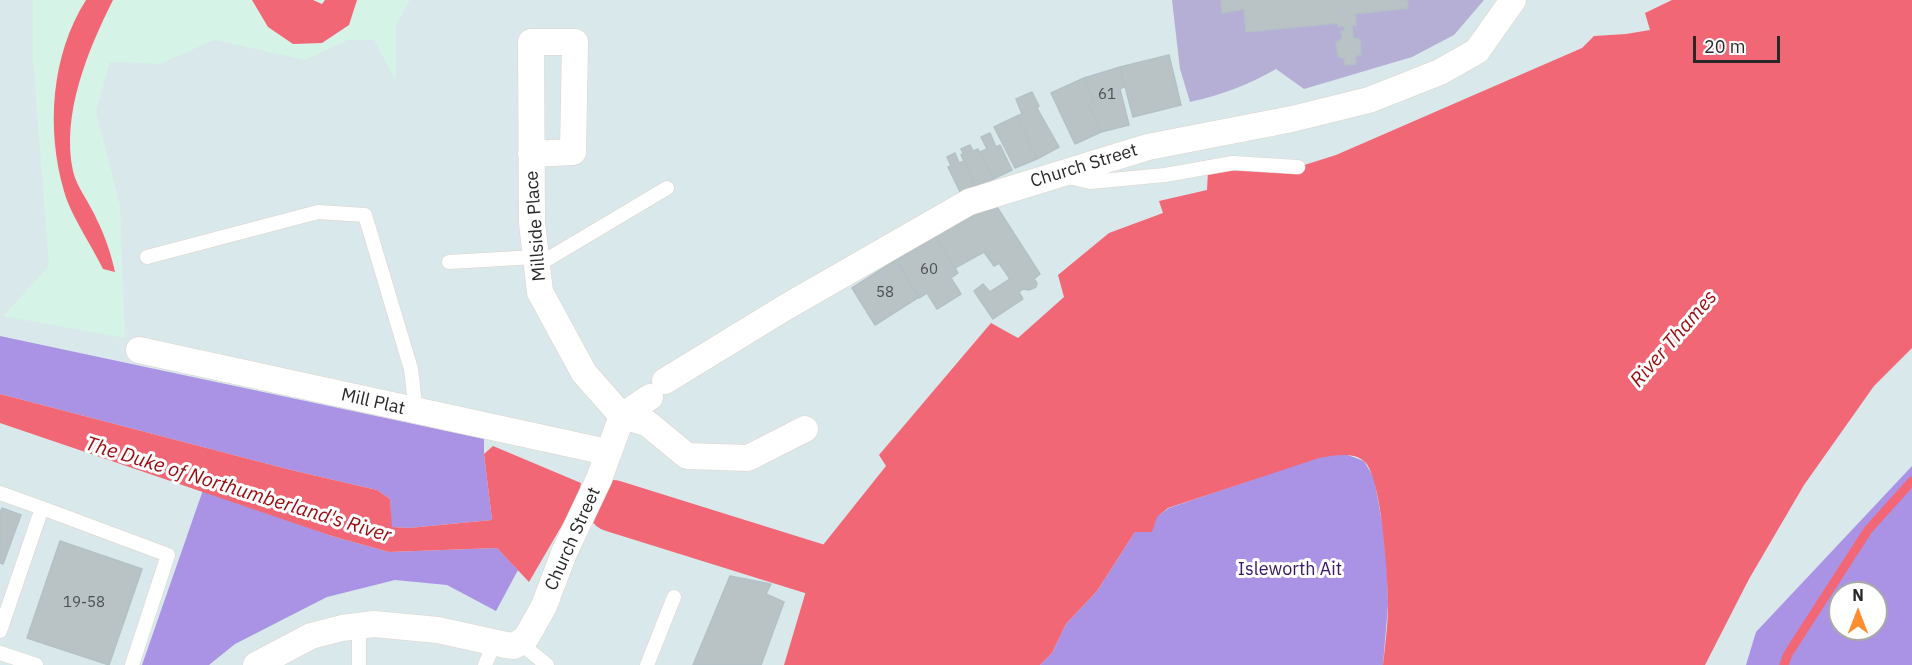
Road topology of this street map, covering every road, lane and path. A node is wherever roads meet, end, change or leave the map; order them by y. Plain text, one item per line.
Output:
1 (1512, 0) edge
2 (531, 154) dead end
3 (1298, 167) dead end
4 (1059, 174) junction
5 (667, 188) dead end
6 (147, 257) dead end
7 (449, 262) dead end
8 (536, 262) junction
9 (139, 350) dead end
10 (416, 412) junction
11 (622, 417) junction
12 (805, 429) dead end
13 (607, 452) junction
14 (0, 492) edge
15 (42, 508) junction
16 (674, 597) dead end
17 (359, 626) junction
18 (0, 631) edge
19 (520, 644) junction
20 (0, 653) edge
21 (490, 654) edge
22 (36, 665) edge
23 (132, 665) edge
24 (256, 665) edge
25 (359, 665) edge
26 (547, 665) edge
27 (647, 665) edge

1 - 4 street, Church Street
2 - 8 street, Millside Place
3 - 4 lane
4 - 11 street, Church Street
5 - 8 lane
6 - 10 lane
7 - 8 lane
8 - 11 street, Millside Place
9 - 10 street, Mill Plat
10 - 13 street, Mill Plat
11 - 12 street
11 - 13 street, Church Street
13 - 19 street, Church Street
14 - 15 lane
15 - 18 lane
15 - 23 lane
16 - 27 lane
17 - 21 street
17 - 24 street
17 - 25 lane
19 - 21 street
19 - 26 lane
20 - 22 lane

